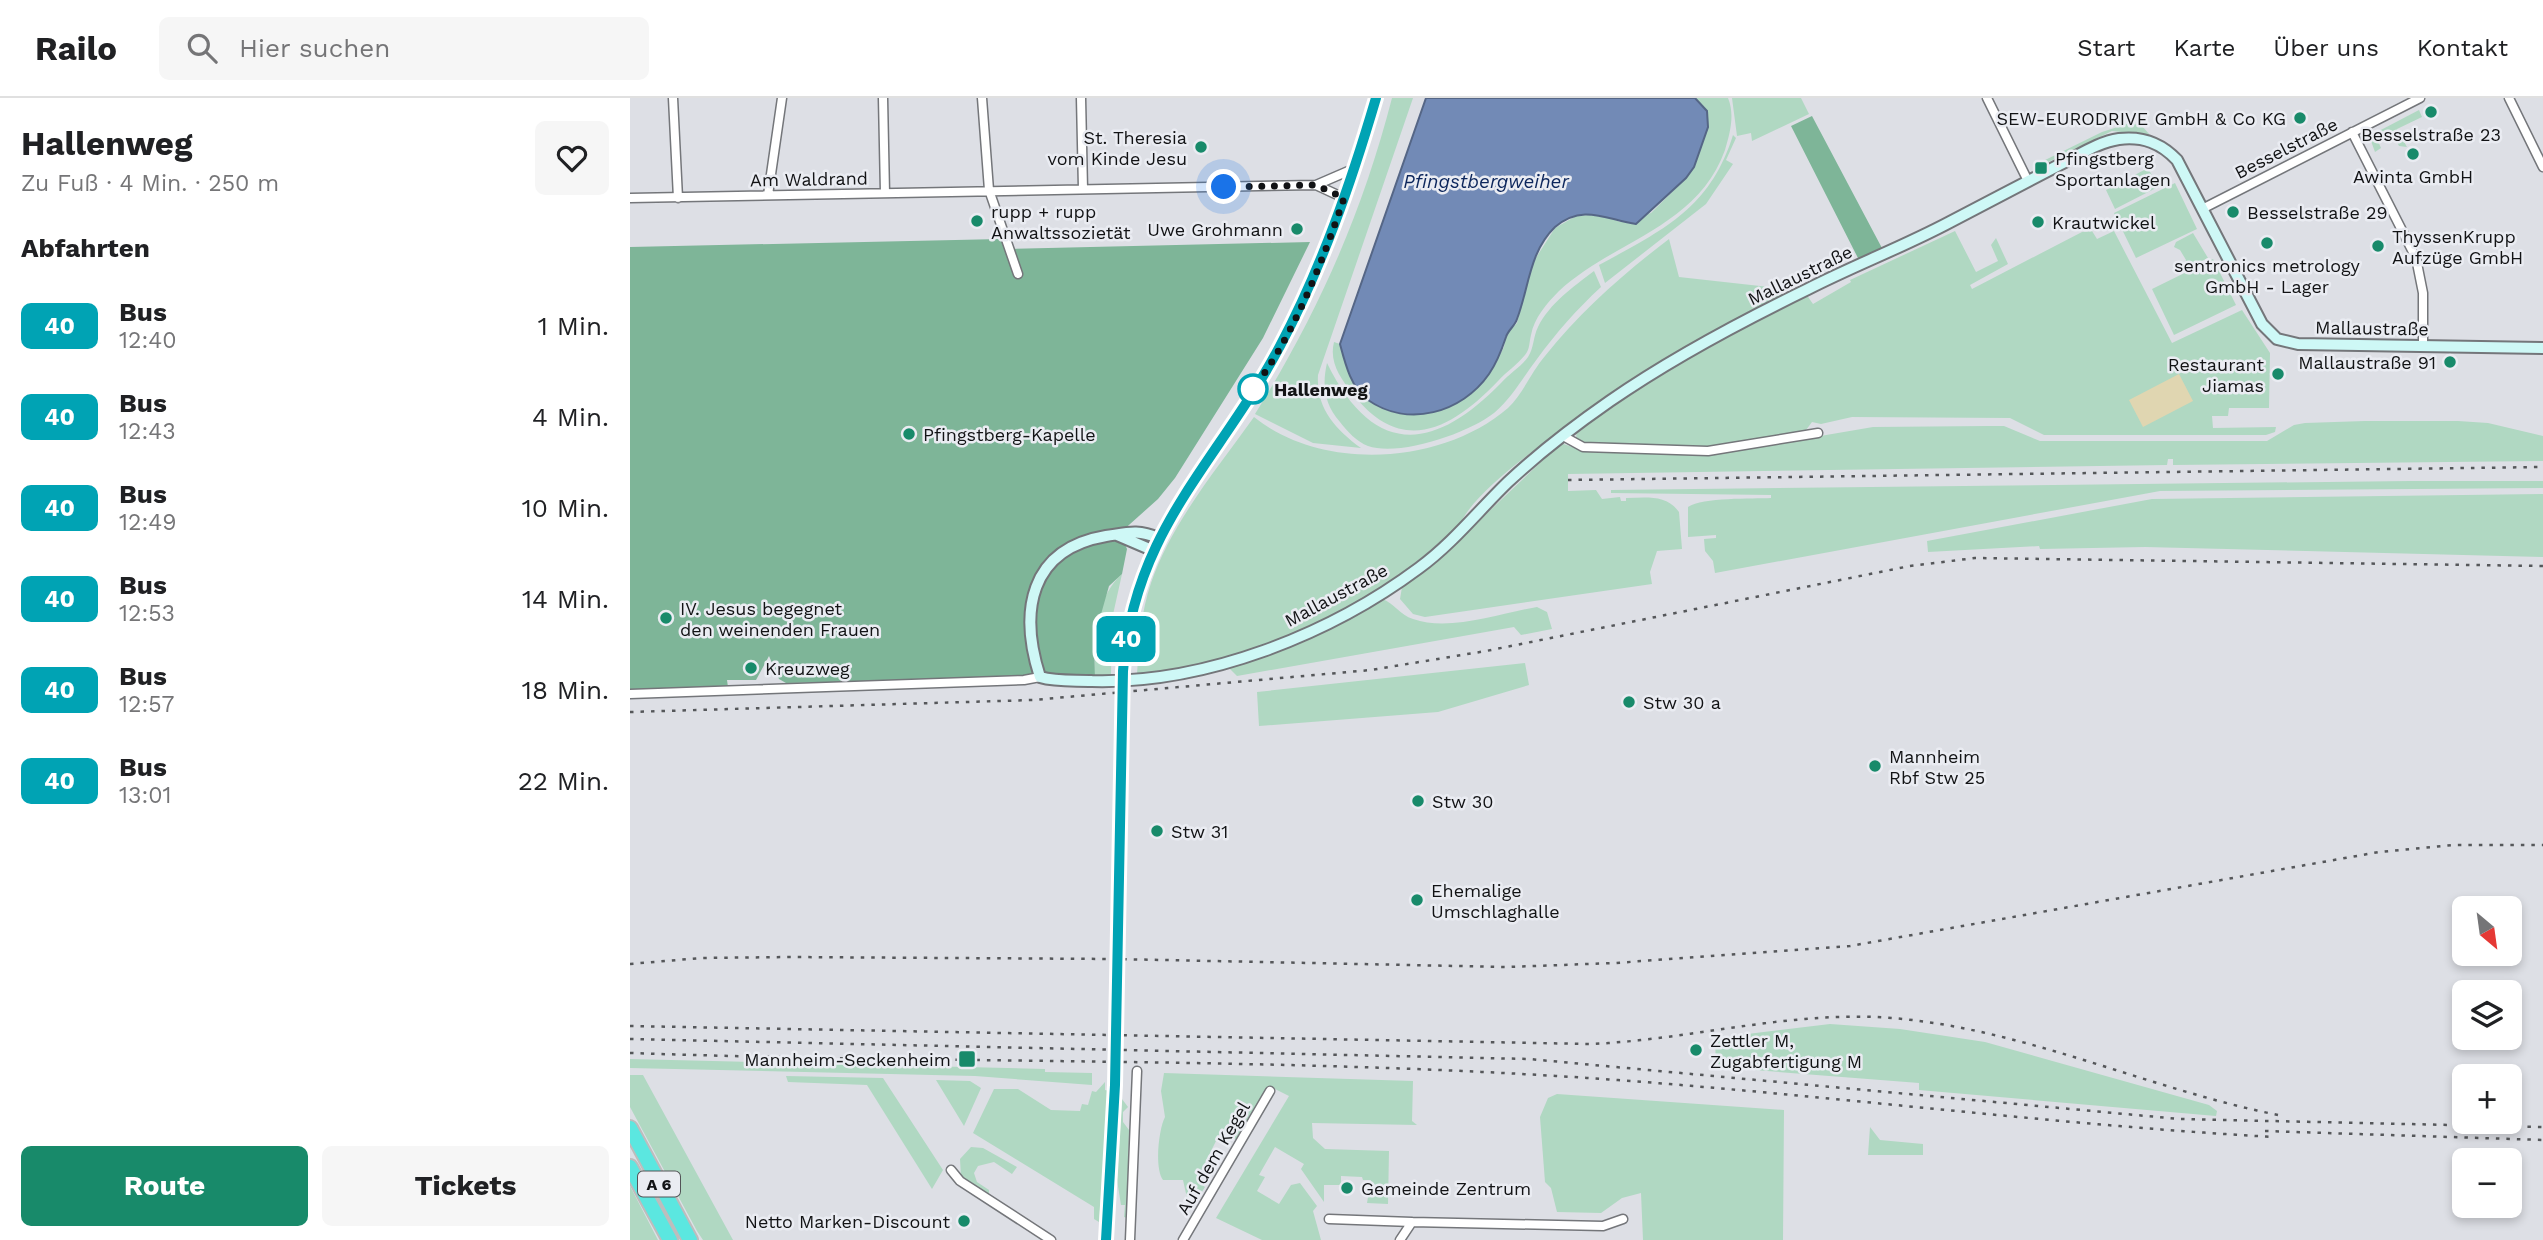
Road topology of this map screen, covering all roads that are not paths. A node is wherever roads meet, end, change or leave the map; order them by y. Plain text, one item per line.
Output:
1 (673, 98) edge
2 (782, 98) edge
3 (883, 98) edge
4 (982, 98) edge
5 (1081, 98) edge
6 (1376, 98) edge
7 (1987, 98) edge
8 (2420, 98) edge
9 (2509, 98) edge
10 (2353, 132) junction
11 (2543, 167) edge
12 (1353, 169) junction
13 (1332, 181) junction
14 (2028, 181) junction
15 (1316, 185) junction
16 (1083, 189) junction
17 (989, 190) junction
18 (885, 193) junction
19 (768, 195) junction
20 (1345, 195) junction
21 (630, 198) edge
22 (678, 198) junction
23 (2204, 208) junction
24 (1018, 274) dead end
25 (2423, 346) junction
26 (2543, 348) edge
27 (1818, 433) dead end
28 (1563, 436) junction
29 (1117, 535) junction
30 (1158, 538) junction
31 (1152, 550) junction
32 (1040, 677) junction
33 (630, 694) edge
34 (1137, 1071) dead end
35 (1270, 1091) dead end
36 (630, 1128) edge
37 (630, 1167) edge
38 (951, 1170) dead end
39 (1329, 1219) dead end
40 (1623, 1219) dead end
41 (1412, 1222) junction
42 (670, 1240) edge
43 (690, 1240) edge
44 (1051, 1240) edge
45 (1106, 1240) edge
46 (1130, 1240) edge
47 (1183, 1240) edge
48 (1400, 1240) edge

1 - 22 street
2 - 19 street
3 - 18 street
4 - 17 street
5 - 16 street
6 - 12 street
7 - 14 street
8 - 10 street, Besselstraße
9 - 11 street
10 - 23 street, Besselstraße
10 - 25 street
12 - 13 street
12 - 20 street
13 - 15 street
13 - 20 street
14 - 23 street, Mallaustraße
14 - 28 street, Mallaustraße
15 - 16 street, Am Waldrand
15 - 20 street
16 - 17 street, Am Waldrand
17 - 18 street, Am Waldrand
17 - 24 street
18 - 19 street, Am Waldrand
19 - 22 street, Am Waldrand
20 - 30 street
21 - 22 street, Am Waldrand
23 - 25 street, Mallaustraße
25 - 26 street, Mallaustraße
27 - 28 street
28 - 32 street, Mallaustraße
29 - 30 street
29 - 31 street
29 - 32 street
30 - 31 street
31 - 45 street, bridge
32 - 33 street
34 - 46 street
35 - 47 street, Auf dem Kegel
36 - 43 highway, A 6
37 - 42 highway, A 6
38 - 44 street
39 - 41 street
40 - 41 street
41 - 48 street

